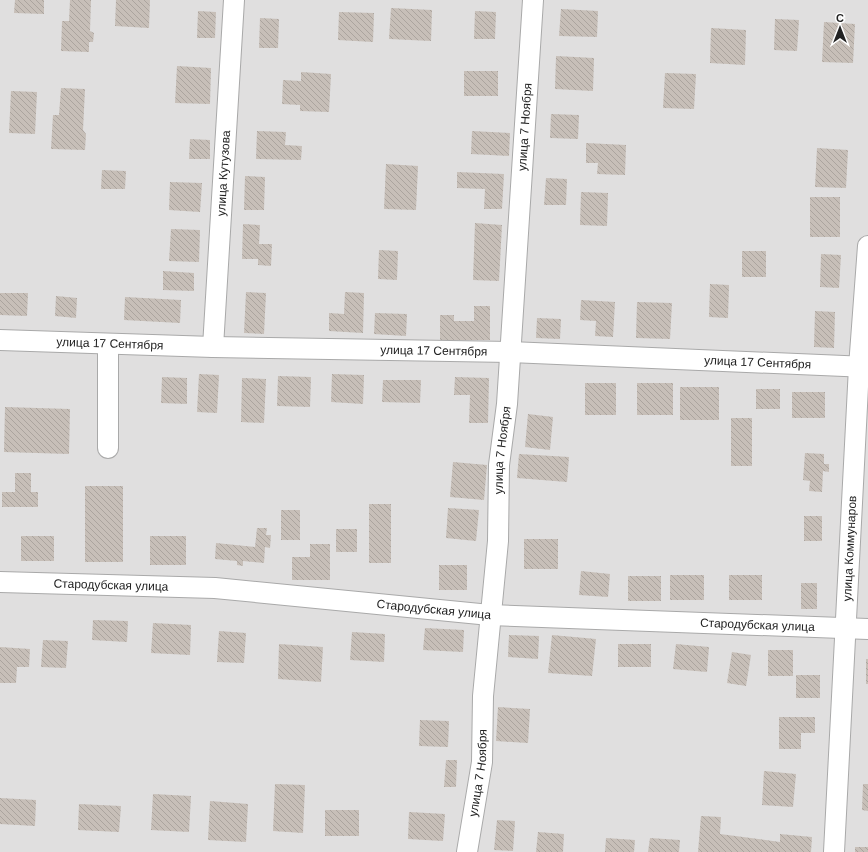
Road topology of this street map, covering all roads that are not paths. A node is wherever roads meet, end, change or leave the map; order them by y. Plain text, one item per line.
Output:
1 (234, 0) edge
2 (533, 0) edge
3 (868, 246) edge
4 (0, 340) edge
5 (108, 344) junction
6 (213, 347) junction
7 (510, 352) junction
8 (863, 367) edge
9 (108, 448) dead end
10 (0, 582) edge
11 (490, 615) junction
12 (845, 628) junction
13 (868, 629) edge
14 (467, 852) edge
15 (834, 852) edge

1 - 6 street, улица Кутузова
2 - 7 street, улица 7 Ноября
3 - 8 street, улица Коммунаров
4 - 5 street, улица 17 Сентября
5 - 6 street, улица 17 Сентября
5 - 9 street
6 - 7 street, улица 17 Сентября
7 - 8 street, улица 17 Сентября
7 - 11 street, улица 7 Ноября
8 - 12 street, улица Коммунаров
10 - 11 street, Стародубская улица
11 - 12 street, Стародубская улица
11 - 14 street, улица 7 Ноября
12 - 13 street, Стародубская улица
12 - 15 street, улица Коммунаров

